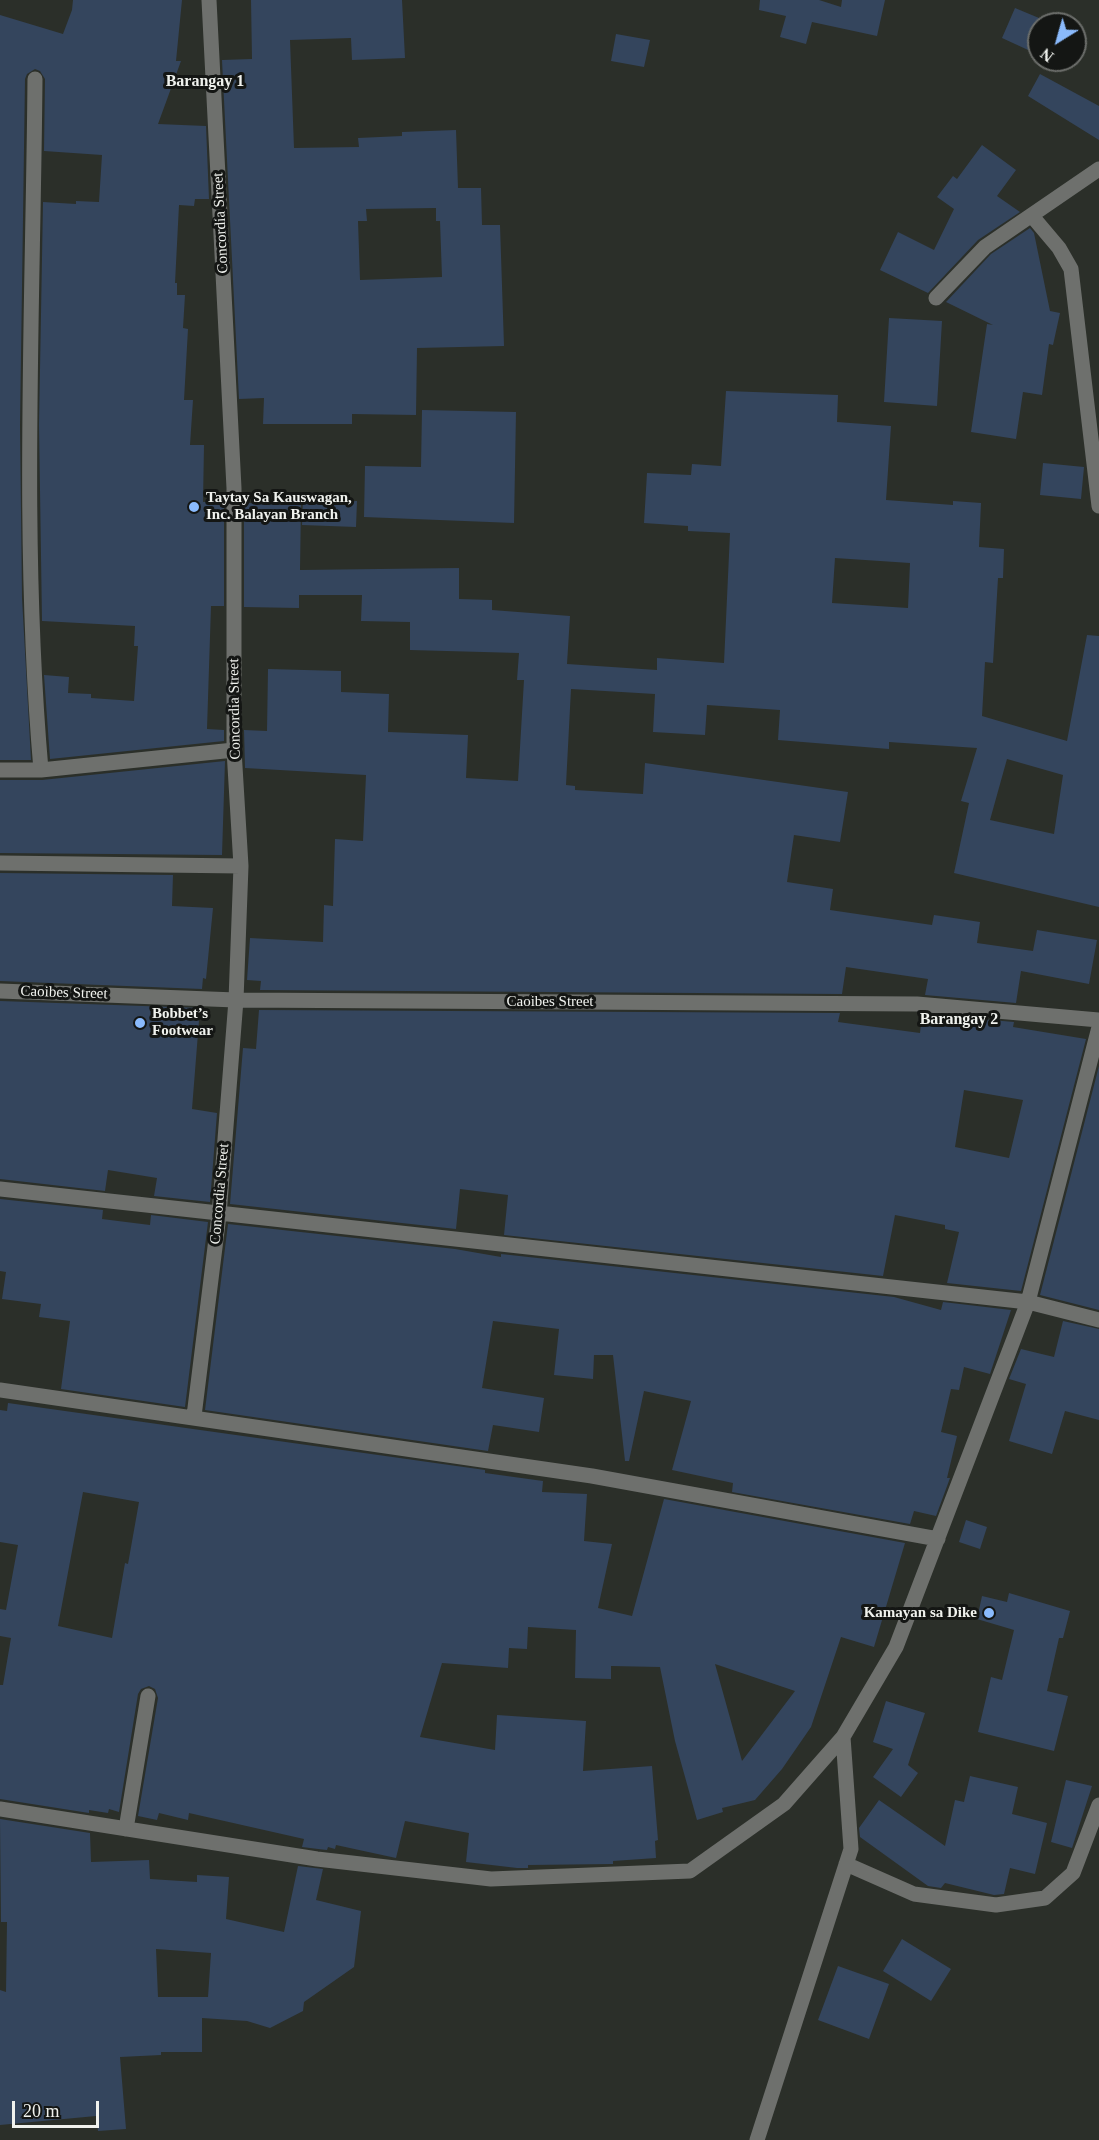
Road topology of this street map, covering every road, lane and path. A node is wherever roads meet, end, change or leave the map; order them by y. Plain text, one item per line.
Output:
1 (209, 0) edge
2 (35, 79) dead end
3 (1099, 169) edge
4 (1032, 216) junction
5 (936, 298) dead end
6 (1099, 506) edge
7 (234, 750) junction
8 (0, 770) edge
9 (41, 770) junction
10 (0, 863) edge
11 (241, 866) junction
12 (0, 991) edge
13 (236, 1000) junction
14 (1099, 1020) edge
15 (1099, 1028) edge
16 (0, 1189) edge
17 (219, 1215) junction
18 (1028, 1302) junction
19 (1099, 1320) edge
20 (0, 1390) edge
21 (194, 1416) junction
22 (938, 1539) junction
23 (148, 1696) dead end
24 (843, 1737) junction
25 (1099, 1805) edge
26 (0, 1809) edge
27 (126, 1829) junction
28 (846, 1864) junction
29 (757, 2140) edge

1 - 7 street, Concordia Street
2 - 9 street
3 - 4 street
4 - 5 street
4 - 6 street
7 - 9 street
7 - 11 street, Concordia Street
8 - 9 street
10 - 11 street
11 - 13 street, Concordia Street
12 - 13 street, Caoibes Street
13 - 14 street, Caoibes Street
13 - 17 street, Concordia Street
15 - 18 street
16 - 17 street
17 - 18 street
17 - 21 street, Concordia Street
18 - 19 street
18 - 22 street
20 - 21 street
21 - 22 street
22 - 24 street
23 - 27 street
24 - 27 street
24 - 28 street
25 - 28 street
26 - 27 street
28 - 29 street

